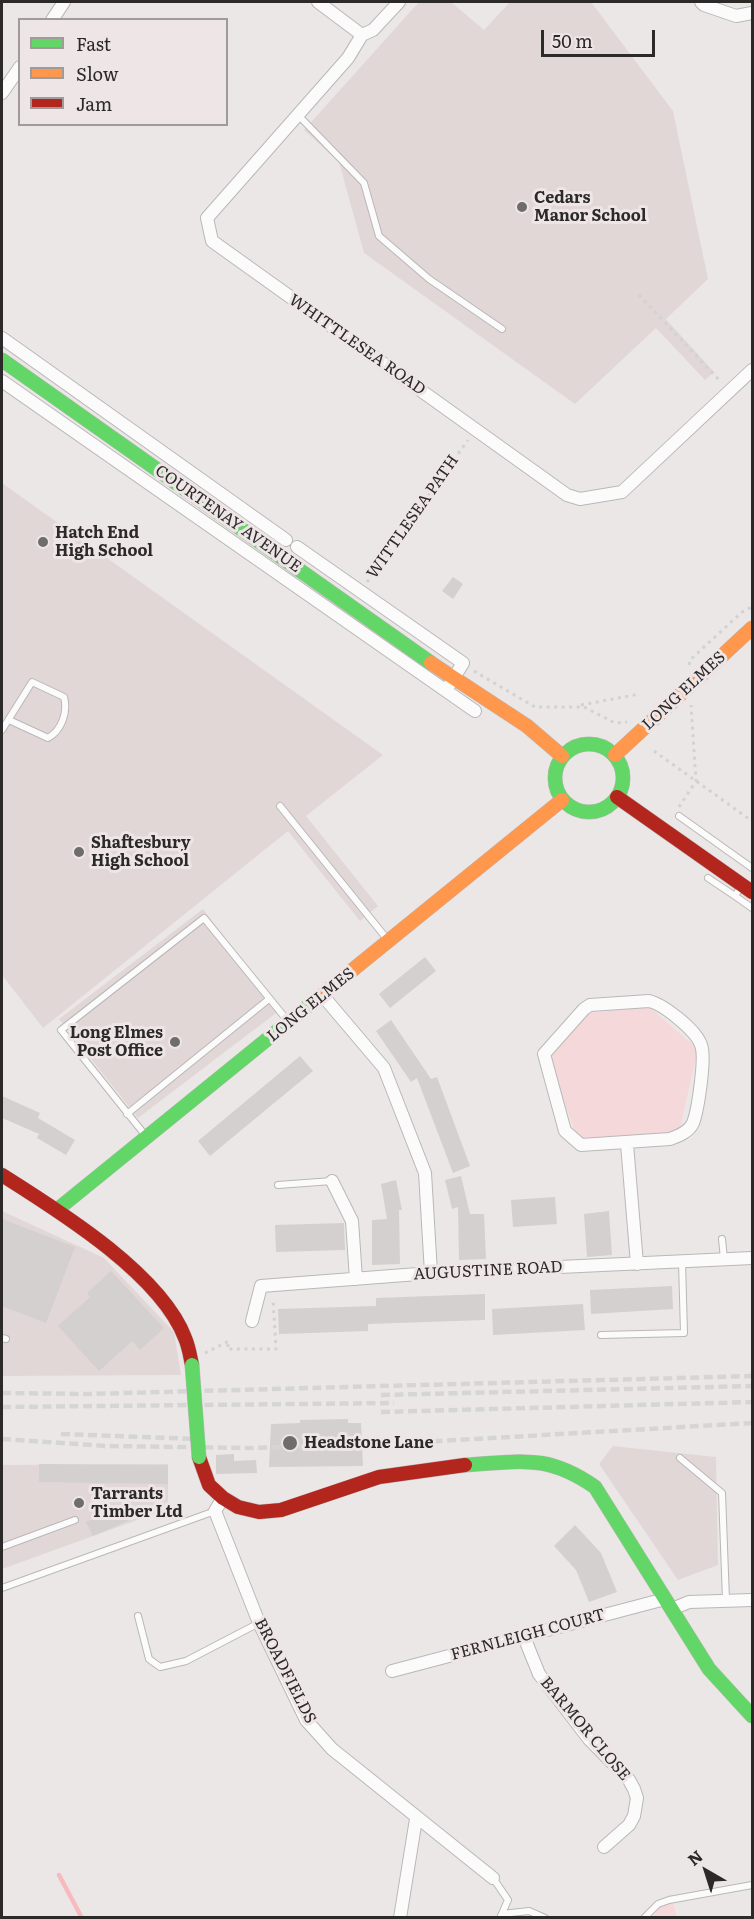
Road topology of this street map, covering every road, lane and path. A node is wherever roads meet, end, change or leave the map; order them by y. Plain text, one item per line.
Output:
1 (64, 2) edge
2 (318, 2) edge
3 (399, 2) edge
4 (701, 2) edge
5 (753, 13) edge
6 (53, 18) edge
7 (362, 35) junction
8 (18, 70) edge
9 (2, 93) edge
10 (297, 114) junction
11 (639, 295) dead end
12 (501, 329) dead end
13 (2, 338) edge
14 (2, 360) edge
15 (753, 370) edge
16 (2, 381) edge
17 (730, 391) junction
18 (56, 400) junction
19 (46, 414) junction
20 (476, 429) junction
21 (267, 526) junction
22 (286, 540) dead end
23 (260, 541) junction
24 (297, 547) dead end
25 (279, 555) junction
26 (317, 561) junction
27 (270, 567) junction
28 (308, 575) junction
29 (361, 591) junction
30 (753, 628) edge
31 (463, 663) junction
32 (453, 678) junction
33 (447, 691) junction
34 (682, 693) junction
35 (640, 694) dead end
36 (579, 706) junction
37 (474, 711) dead end
38 (9, 720) junction
39 (632, 720) dead end
40 (2, 730) edge
41 (654, 751) dead end
42 (615, 755) junction
43 (561, 756) junction
44 (696, 782) junction
45 (617, 797) junction
46 (562, 800) junction
47 (280, 806) dead end
48 (678, 812) joint
49 (753, 821) edge
50 (726, 849) junction
51 (714, 865) junction
52 (753, 868) edge
53 (708, 878) dead end
54 (743, 891) edge
55 (753, 908) edge
56 (389, 942) junction
57 (323, 996) junction
58 (269, 999) junction
59 (290, 1023) junction
60 (127, 1114) junction
61 (146, 1137) junction
62 (627, 1144) junction
63 (2, 1175) edge
64 (332, 1181) joint
65 (278, 1185) dead end
66 (58, 1209) junction
67 (722, 1239) dead end
68 (753, 1258) edge
69 (724, 1260) junction
70 (682, 1262) junction
71 (637, 1264) junction
72 (431, 1273) junction
73 (356, 1279) junction
74 (252, 1321) dead end
75 (602, 1335) dead end
76 (224, 1343) dead end
77 (204, 1353) dead end
78 (680, 1458) dead end
79 (223, 1498) junction
80 (215, 1511) junction
81 (75, 1520) dead end
82 (2, 1547) edge
83 (2, 1588) edge
84 (753, 1600) edge
85 (726, 1601) junction
86 (668, 1604) junction
87 (138, 1616) dead end
88 (259, 1623) junction
89 (524, 1637) junction
90 (392, 1671) dead end
91 (753, 1716) edge
92 (416, 1819) junction
93 (604, 1847) dead end
94 (493, 1878) joint
95 (753, 1885) edge
96 (501, 1916) edge
97 (400, 1917) edge
98 (545, 1917) edge
99 (644, 1917) edge

1 - 6 street
2 - 7 street
3 - 7 street, WHITTLESEA ROAD
4 - 5 street
7 - 10 street, WHITTLESEA ROAD
8 - 9 street
10 - 12 lane
10 - 20 street, WHITTLESEA ROAD
11 - 17 path
13 - 21 street, COURTENAY AVENUE
14 - 18 street, COURTENAY AVENUE
15 - 17 street, WHITTLESEA ROAD
16 - 19 street, COURTENAY AVENUE
17 - 20 street, WHITTLESEA ROAD
18 - 19 street
18 - 23 street, COURTENAY AVENUE
19 - 27 street, COURTENAY AVENUE
20 - 29 path, WITTLESEA PATH
21 - 22 street, COURTENAY AVENUE
21 - 23 street
23 - 25 street, COURTENAY AVENUE
24 - 26 street, COURTENAY AVENUE
25 - 27 street
25 - 28 street, COURTENAY AVENUE
26 - 28 street
26 - 29 street, COURTENAY AVENUE
27 - 33 street, COURTENAY AVENUE
28 - 32 street, COURTENAY AVENUE
29 - 31 street, COURTENAY AVENUE
30 - 34 street, LONG ELMES
31 - 32 street
31 - 36 path
32 - 33 street
32 - 43 street, COURTENAY AVENUE
33 - 37 street, COURTENAY AVENUE
34 - 42 street, LONG ELMES
34 - 44 path
35 - 36 path
36 - 39 path
38 - 38 lane
38 - 40 lane
41 - 44 path
42 - 43 street
42 - 45 street
43 - 46 street
44 - 48 path
44 - 49 path
45 - 46 street
45 - 51 street
46 - 56 street, LONG ELMES
47 - 56 lane
48 - 50 lane
50 - 51 lane
50 - 52 lane
51 - 54 street
53 - 54 lane
54 - 55 lane
56 - 57 street, LONG ELMES
57 - 59 street, LONG ELMES
57 - 72 street
58 - 59 lane
58 - 60 lane
58 - 60 lane
59 - 61 street, LONG ELMES
60 - 61 lane
61 - 66 street, LONG ELMES
62 - 62 street
62 - 71 street
63 - 66 street
64 - 65 lane
64 - 73 street
66 - 79 street, bridge
67 - 69 lane
68 - 69 street, AUGUSTINE ROAD
69 - 70 street, AUGUSTINE ROAD
70 - 71 street, AUGUSTINE ROAD
70 - 75 lane
71 - 72 street, AUGUSTINE ROAD
72 - 73 street, AUGUSTINE ROAD
73 - 74 street, AUGUSTINE ROAD
76 - 77 path
78 - 85 lane
79 - 80 street
79 - 86 street
80 - 83 lane
80 - 88 street, BROADFIELDS
81 - 82 lane
84 - 85 street, FERNLEIGH COURT
85 - 86 street, FERNLEIGH COURT
86 - 89 street, FERNLEIGH COURT
86 - 91 street
87 - 88 lane
88 - 92 street, BROADFIELDS
89 - 90 street, FERNLEIGH COURT
89 - 93 street, BARMOR CLOSE
92 - 94 street, BROADFIELDS
92 - 97 street
94 - 96 lane
95 - 99 lane
96 - 98 lane

